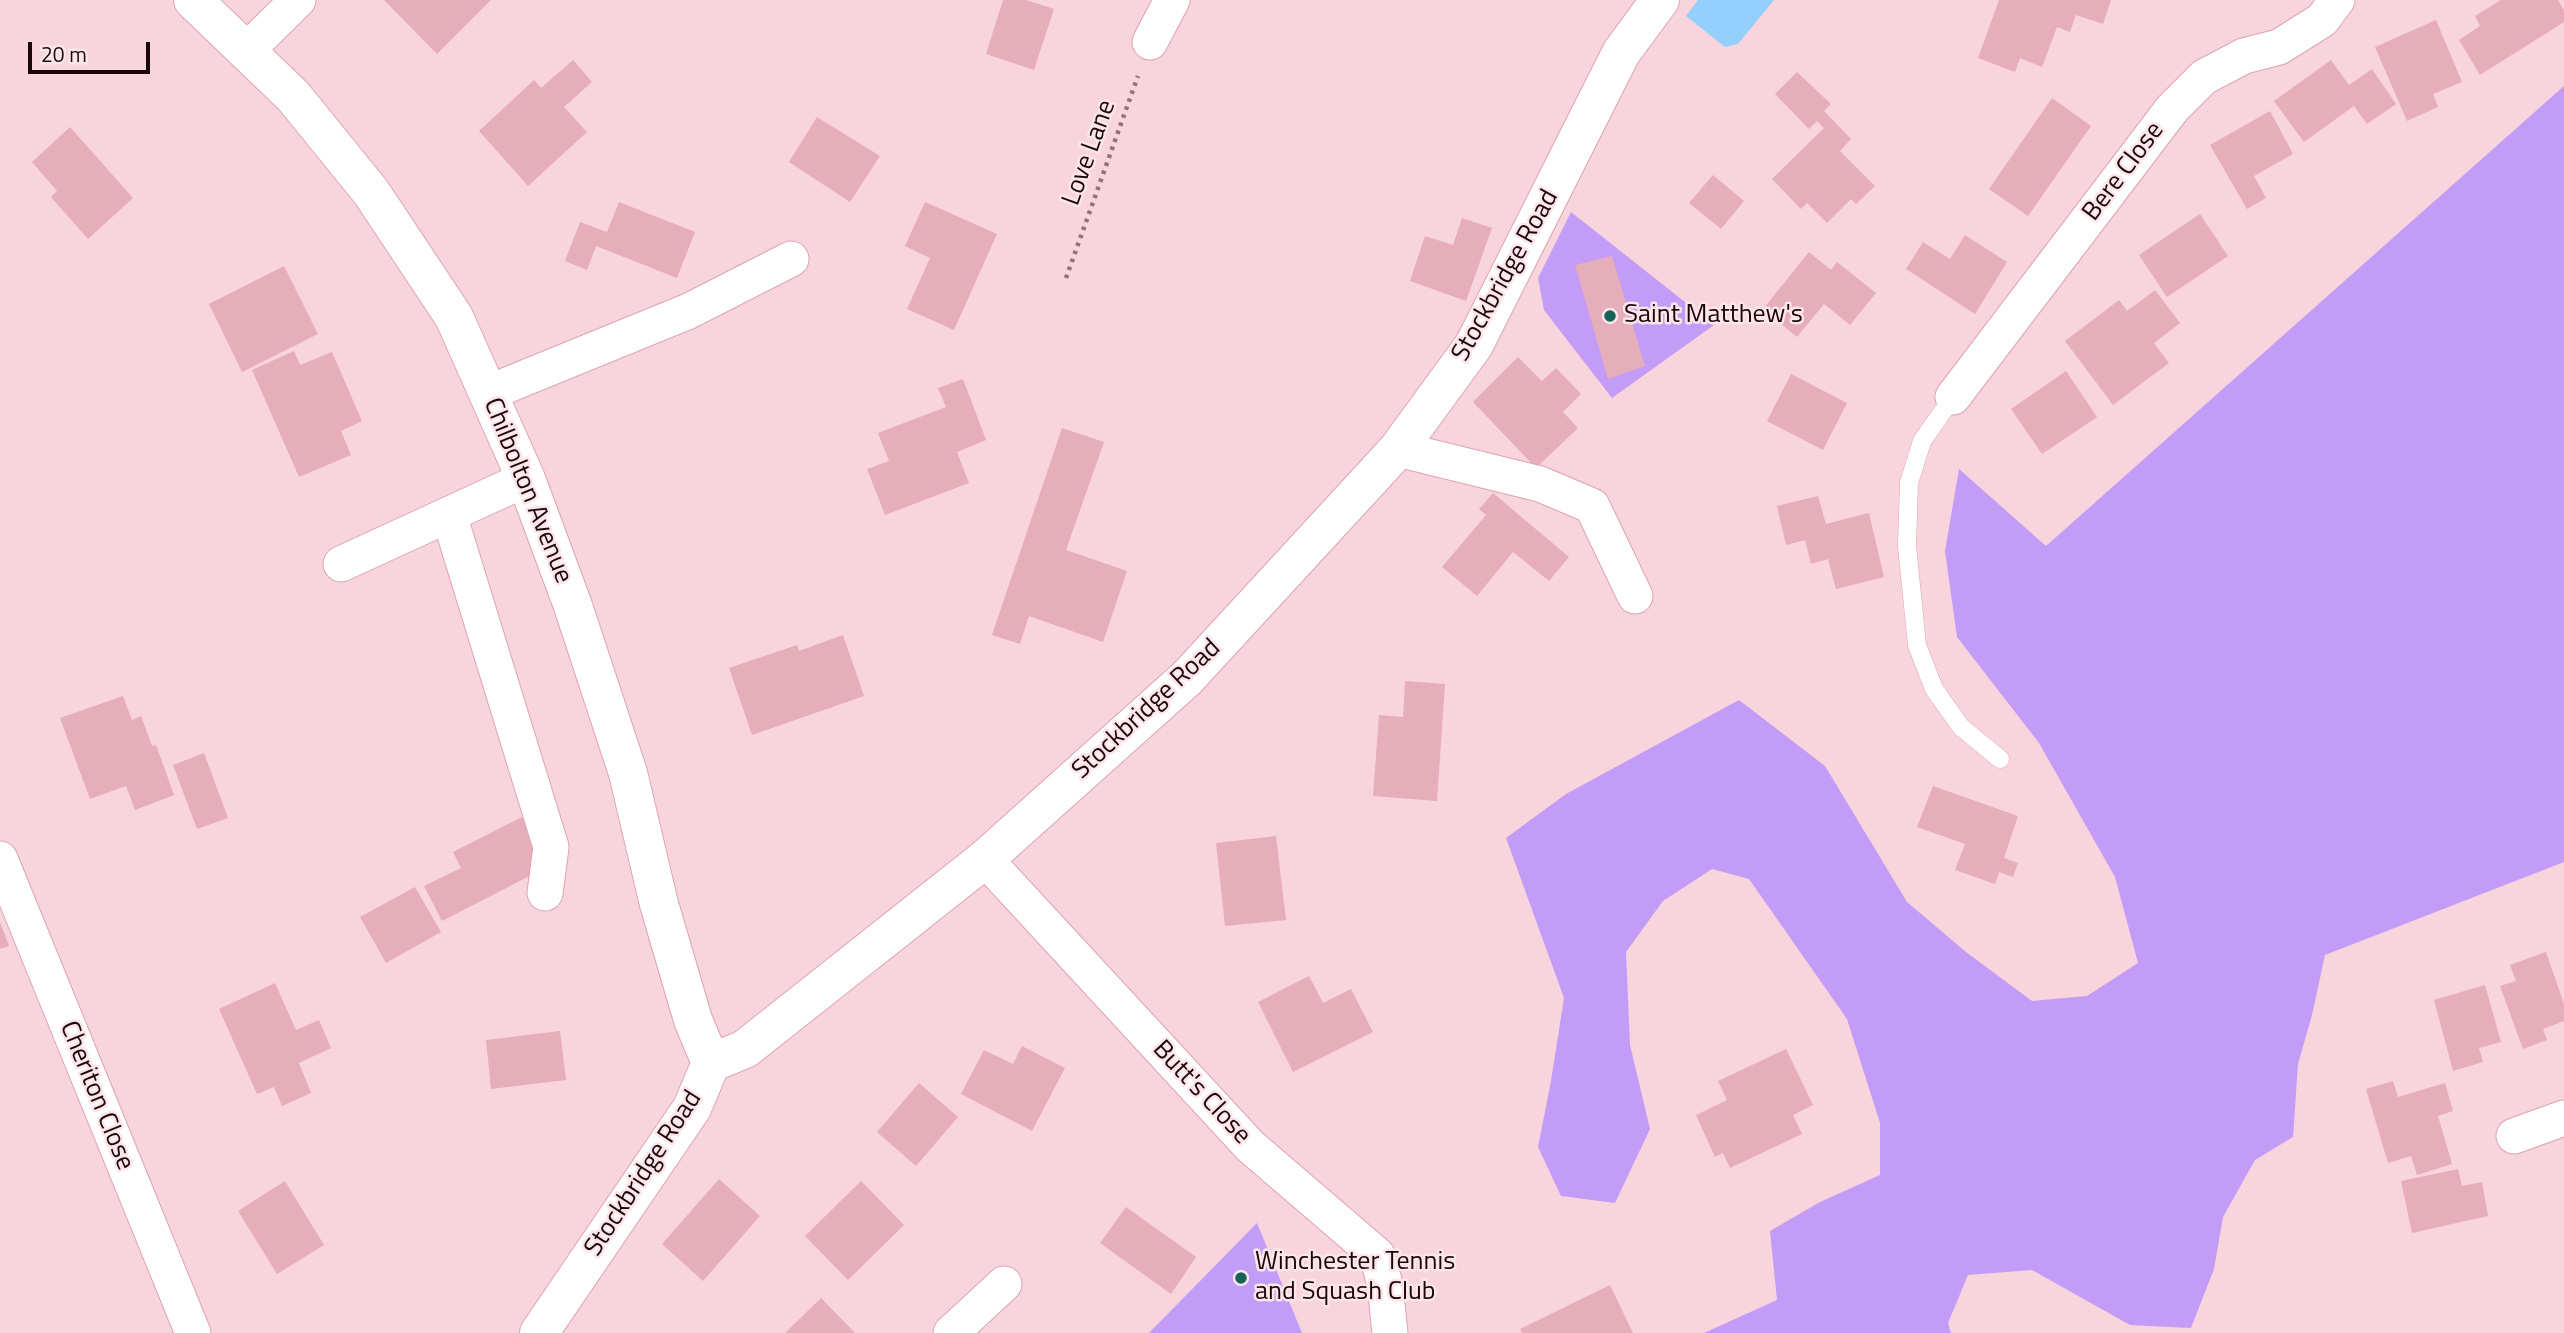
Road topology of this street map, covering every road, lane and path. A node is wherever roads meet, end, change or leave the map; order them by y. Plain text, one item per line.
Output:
1 (193, 0) edge
2 (298, 0) edge
3 (1172, 0) edge
4 (1660, 0) edge
5 (2337, 0) edge
6 (1150, 42) joint
7 (247, 50) junction
8 (791, 259) dead end
9 (1066, 278) dead end
10 (488, 393) junction
11 (1953, 397) joint
12 (1398, 449) junction
13 (526, 479) junction
14 (449, 515) junction
15 (341, 564) dead end
16 (1635, 596) dead end
17 (2000, 759) dead end
18 (0, 859) edge
19 (985, 859) junction
20 (545, 893) dead end
21 (711, 1063) junction
22 (2564, 1118) edge
23 (2514, 1136) dead end
24 (1004, 1284) dead end
25 (192, 1333) edge
26 (539, 1333) edge
27 (951, 1333) edge
28 (1390, 1333) edge

1 - 7 main road, Chilbolton Avenue
2 - 7 street
3 - 6 street
4 - 12 main road, Stockbridge Road
5 - 11 street, Bere Close
6 - 9 path, Love Lane
7 - 10 main road, Chilbolton Avenue
8 - 10 street
10 - 13 main road, Chilbolton Avenue
11 - 17 lane
12 - 16 street
12 - 19 main road, Stockbridge Road
13 - 14 street
13 - 21 main road, Chilbolton Avenue
14 - 15 street
14 - 20 street
18 - 25 street, Cheriton Close
19 - 21 main road, Stockbridge Road
19 - 28 street, Butt's Close
21 - 26 main road, Stockbridge Road
22 - 23 street
24 - 27 street

